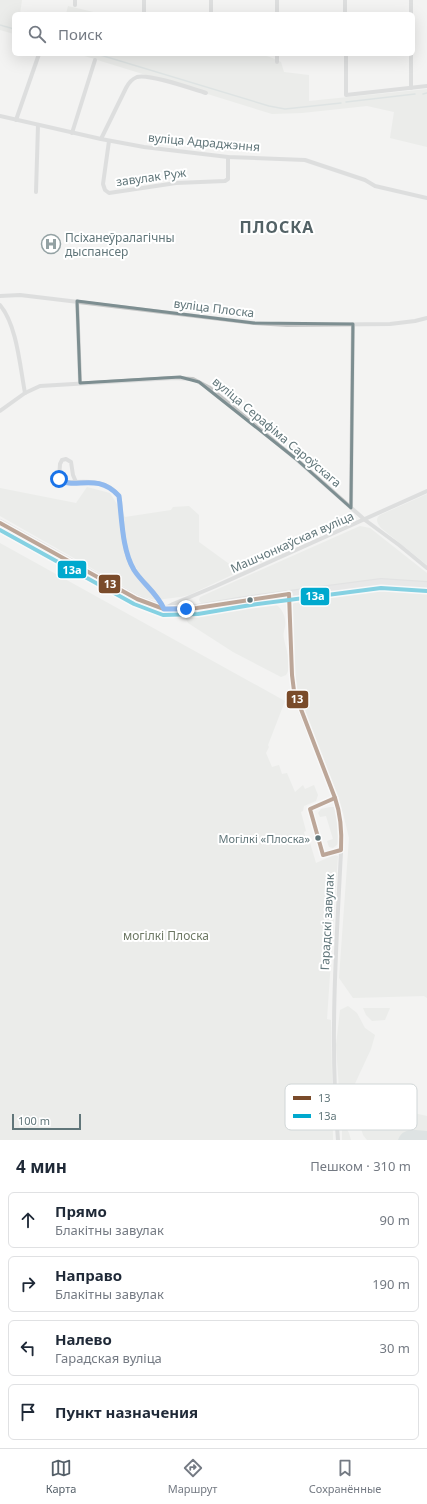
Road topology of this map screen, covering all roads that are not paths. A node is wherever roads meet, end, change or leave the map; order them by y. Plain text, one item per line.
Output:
1 (75, 0) edge
2 (144, 0) edge
3 (211, 0) edge
4 (277, 0) edge
5 (345, 0) edge
6 (411, 0) edge
7 (75, 5) dead end
8 (144, 12) edge
9 (211, 12) edge
10 (277, 12) edge
11 (345, 12) edge
12 (411, 12) edge
13 (38, 56) edge
14 (277, 56) edge
15 (346, 56) edge
16 (411, 56) edge
17 (95, 60) dead end
18 (277, 62) dead end
19 (427, 86) edge
20 (412, 88) junction
21 (206, 93) dead end
22 (0, 116) edge
23 (16, 120) junction
24 (38, 125) junction
25 (72, 133) junction
26 (101, 139) junction
27 (109, 141) junction
28 (228, 157) junction
29 (36, 192) dead end
30 (427, 198) edge
31 (0, 296) edge
32 (77, 302) junction
33 (0, 305) edge
34 (427, 318) edge
35 (353, 324) junction
36 (80, 383) junction
37 (25, 393) junction
38 (0, 411) edge
39 (76, 482) junction
40 (427, 492) edge
41 (351, 508) junction
42 (364, 520) junction
43 (0, 523) edge
44 (427, 568) edge
45 (427, 585) edge
46 (289, 594) junction
47 (164, 609) junction
48 (335, 1084) edge
49 (337, 1130) edge
50 (338, 1140) edge

1 - 7 street
2 - 8 street
3 - 9 street
4 - 10 street
5 - 11 street
6 - 12 street
13 - 23 street
14 - 18 street
15 - 20 street
16 - 20 street
17 - 25 street
19 - 20 street
21 - 26 street
22 - 23 street, вуліца Адраджэння
23 - 24 street, вуліца Адраджэння
24 - 25 street, вуліца Адраджэння
24 - 29 street
25 - 26 street, вуліца Адраджэння
26 - 27 street, вуліца Адраджэння
27 - 28 street, вуліца Адраджэння
27 - 28 street, завулак Руж
28 - 30 street, вуліца Адраджэння
31 - 32 street, вуліца Плоска
32 - 35 street, вуліца Плоска
32 - 36 street
33 - 37 street
34 - 35 street, вуліца Плоска
35 - 41 street
36 - 37 street, вуліца Серафіма Сароўскага
36 - 41 street, вуліца Серафіма Сароўскага
37 - 38 street, вуліца Серафіма Сароўскага
39 - 39 street
39 - 47 street
40 - 42 street, Машчонкаўская вуліца
41 - 42 street, вуліца Серафіма Сароўскага
42 - 44 street, вуліца Серафіма Сароўскага
42 - 47 street, Машчонкаўская вуліца
43 - 47 main road
45 - 46 main road
46 - 47 main road
46 - 48 street, Гарадскі завулак
49 - 50 street, Гарадскі завулак

